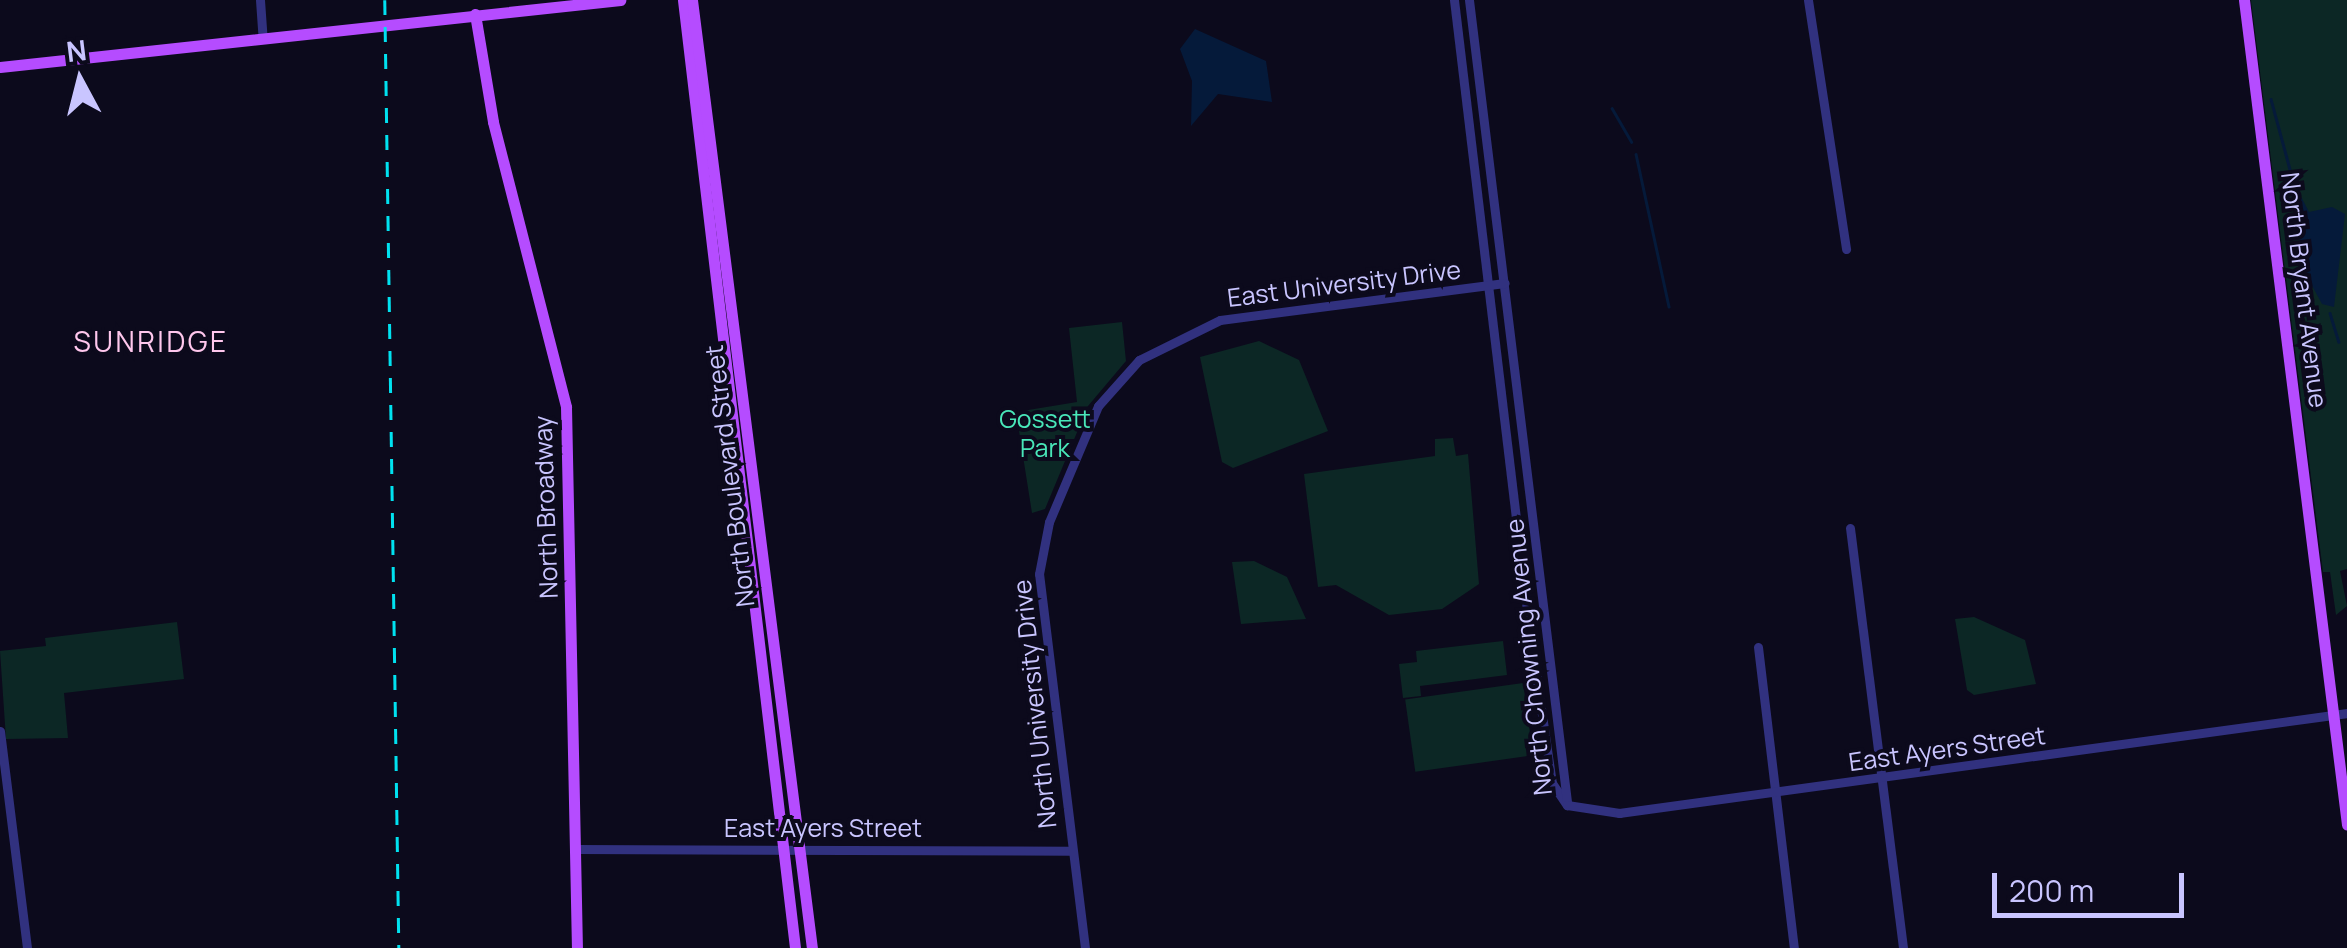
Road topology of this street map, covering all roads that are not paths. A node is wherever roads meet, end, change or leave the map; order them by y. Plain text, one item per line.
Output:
1 (260, 0) edge
2 (620, 0) edge
3 (683, 0) edge
4 (692, 0) edge
5 (1454, 0) edge
6 (1468, 0) edge
7 (1808, 0) edge
8 (2244, 0) edge
9 (474, 14) junction
10 (263, 39) junction
11 (0, 67) edge
12 (719, 195) junction
13 (704, 208) junction
14 (1846, 249) dead end
15 (1505, 283) junction
16 (1491, 286) junction
17 (740, 369) junction
18 (726, 381) junction
19 (1098, 406) joint
20 (1850, 528) dead end
21 (1758, 647) dead end
22 (2347, 714) edge
23 (2341, 723) edge
24 (0, 731) edge
25 (1882, 780) junction
26 (1776, 791) junction
27 (1567, 805) junction
28 (2347, 825) edge
29 (783, 846) junction
30 (797, 846) junction
31 (575, 848) junction
32 (1072, 851) junction
33 (27, 948) edge
34 (577, 948) edge
35 (795, 948) edge
36 (812, 948) edge
37 (1084, 948) edge
38 (1794, 948) edge
39 (1903, 948) edge

1 - 10 street
2 - 9 main road
3 - 13 main road, North Boulevard Street
4 - 12 main road, North Boulevard Street
5 - 16 street, North Chowning Avenue
6 - 15 street, North Chowning Avenue
7 - 14 street
8 - 23 main road, North Bryant Avenue
9 - 10 main road
9 - 31 main road, North Broadway
10 - 11 main road
12 - 13 main road
12 - 17 main road, North Boulevard Street
13 - 18 main road, North Boulevard Street
15 - 16 street, East University Drive
15 - 27 street, North Chowning Avenue
16 - 19 street, East University Drive
16 - 27 street, North Chowning Avenue
17 - 18 main road
17 - 30 main road, North Boulevard Street
18 - 29 main road, North Boulevard Street
19 - 32 street, North University Drive
20 - 25 street
21 - 26 street
22 - 23 street, East Ayers Street
23 - 25 street, East Ayers Street
23 - 28 main road, North Bryant Avenue
24 - 33 street
25 - 26 street, East Ayers Street
25 - 39 street
26 - 27 street, East Ayers Street
26 - 38 street
29 - 30 street, East Ayers Street
29 - 31 street, East Ayers Street
29 - 35 main road, North Boulevard Street
30 - 32 street, East Ayers Street
30 - 36 main road, North Boulevard Street
31 - 34 main road, North Broadway
32 - 37 street, North University Drive

